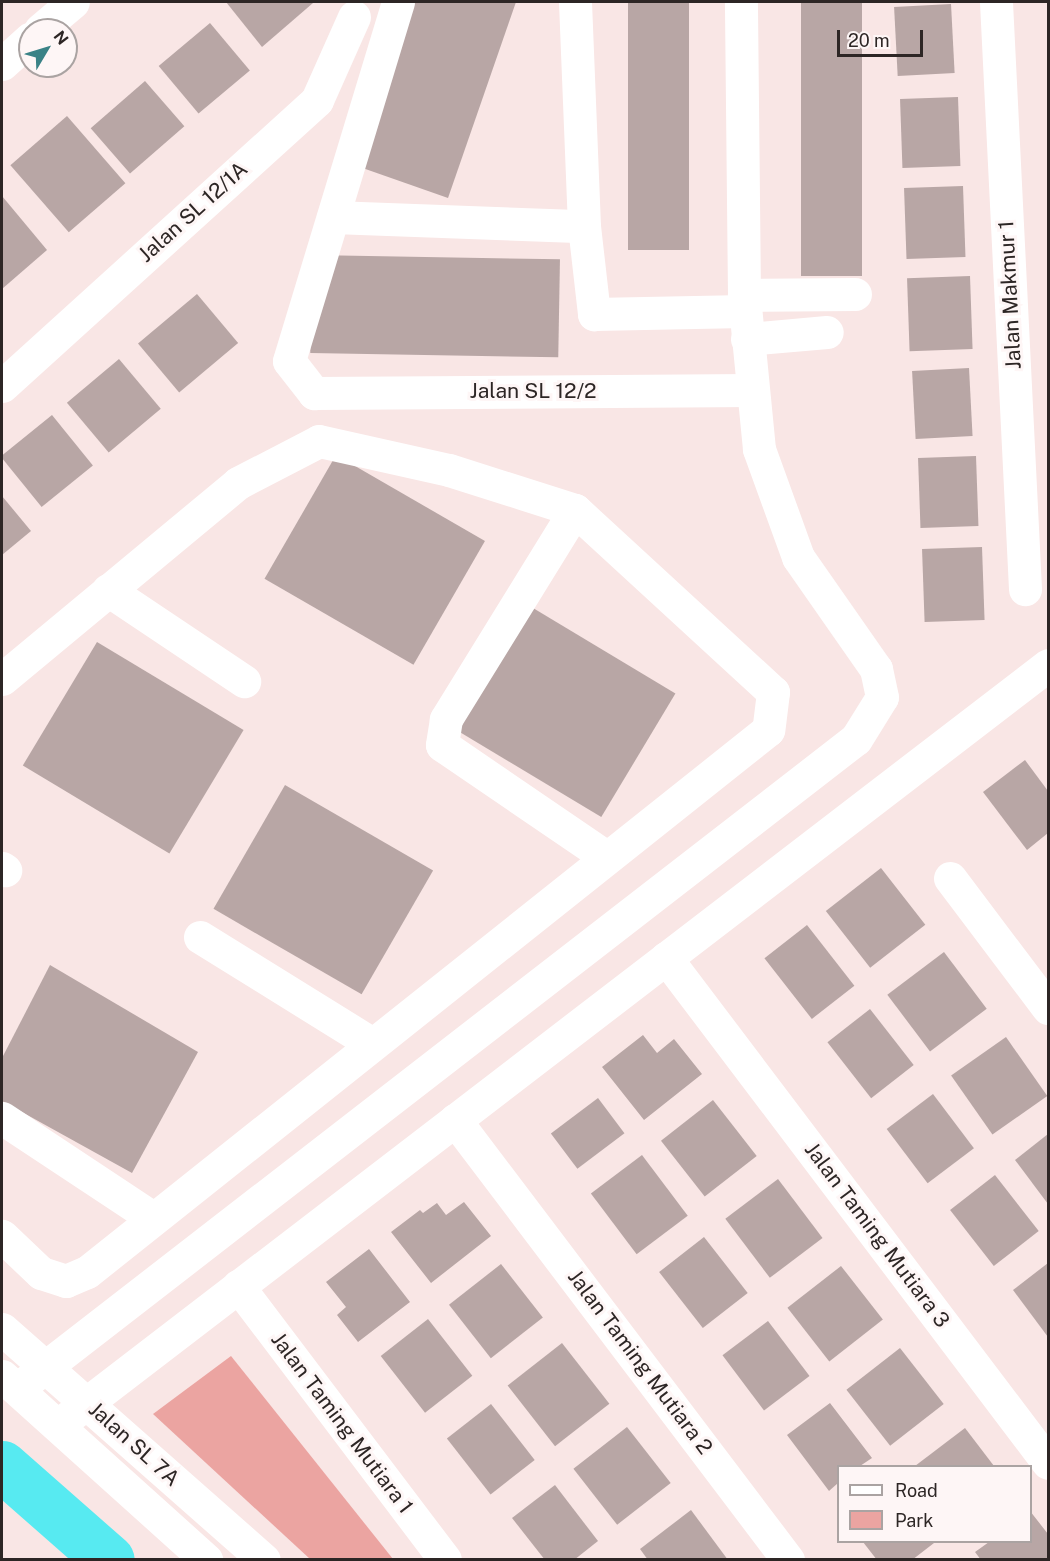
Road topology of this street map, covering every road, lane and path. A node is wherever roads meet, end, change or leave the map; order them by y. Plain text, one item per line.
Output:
1 (73, 2) edge
2 (398, 2) edge
3 (575, 2) edge
4 (741, 2) edge
5 (996, 2) edge
6 (354, 17) dead end
7 (54, 18) edge
8 (18, 50) edge
9 (2, 64) edge
10 (333, 217) junction
11 (584, 226) junction
12 (855, 294) dead end
13 (745, 315) junction
14 (827, 332) dead end
15 (2, 386) edge
16 (752, 390) junction
17 (575, 510) junction
18 (1025, 589) dead end
19 (108, 590) junction
20 (1048, 665) edge
21 (2, 680) edge
22 (244, 681) dead end
23 (606, 857) junction
24 (950, 878) dead end
25 (200, 938) dead end
26 (666, 958) junction
27 (1048, 1008) edge
28 (371, 1043) junction
29 (2, 1118) edge
30 (455, 1120) junction
31 (153, 1218) junction
32 (2, 1236) edge
33 (238, 1286) junction
34 (2, 1329) edge
35 (45, 1366) junction
36 (9, 1383) edge
37 (87, 1402) junction
38 (58, 1425) junction
39 (1048, 1463) edge
40 (206, 1560) edge
41 (264, 1560) edge
42 (445, 1560) edge
43 (788, 1560) edge

1 - 7 street
2 - 10 street
3 - 11 street
4 - 13 street
5 - 18 street, Jalan Makmur 1
6 - 15 street, Jalan SL 12/1A
8 - 9 street
10 - 11 street
10 - 16 street, Jalan SL 12/2
11 - 13 street
12 - 13 street
13 - 14 street
13 - 16 street
16 - 35 street
17 - 19 street
17 - 23 street
17 - 23 street
19 - 21 street
19 - 22 street
20 - 26 street
23 - 28 street
24 - 27 street
25 - 28 street
26 - 30 street
26 - 39 street, Jalan Taming Mutiara 3
28 - 31 street
29 - 31 street
30 - 33 street
30 - 43 street, Jalan Taming Mutiara 2
31 - 32 street
33 - 37 street
33 - 42 street, Jalan Taming Mutiara 1
34 - 35 street, Jalan SL 7A
35 - 36 street
35 - 37 street, Jalan SL 7A
36 - 38 street, Jalan SL 7A
37 - 38 street
37 - 41 street, Jalan SL 7A
38 - 40 street, Jalan SL 7A

